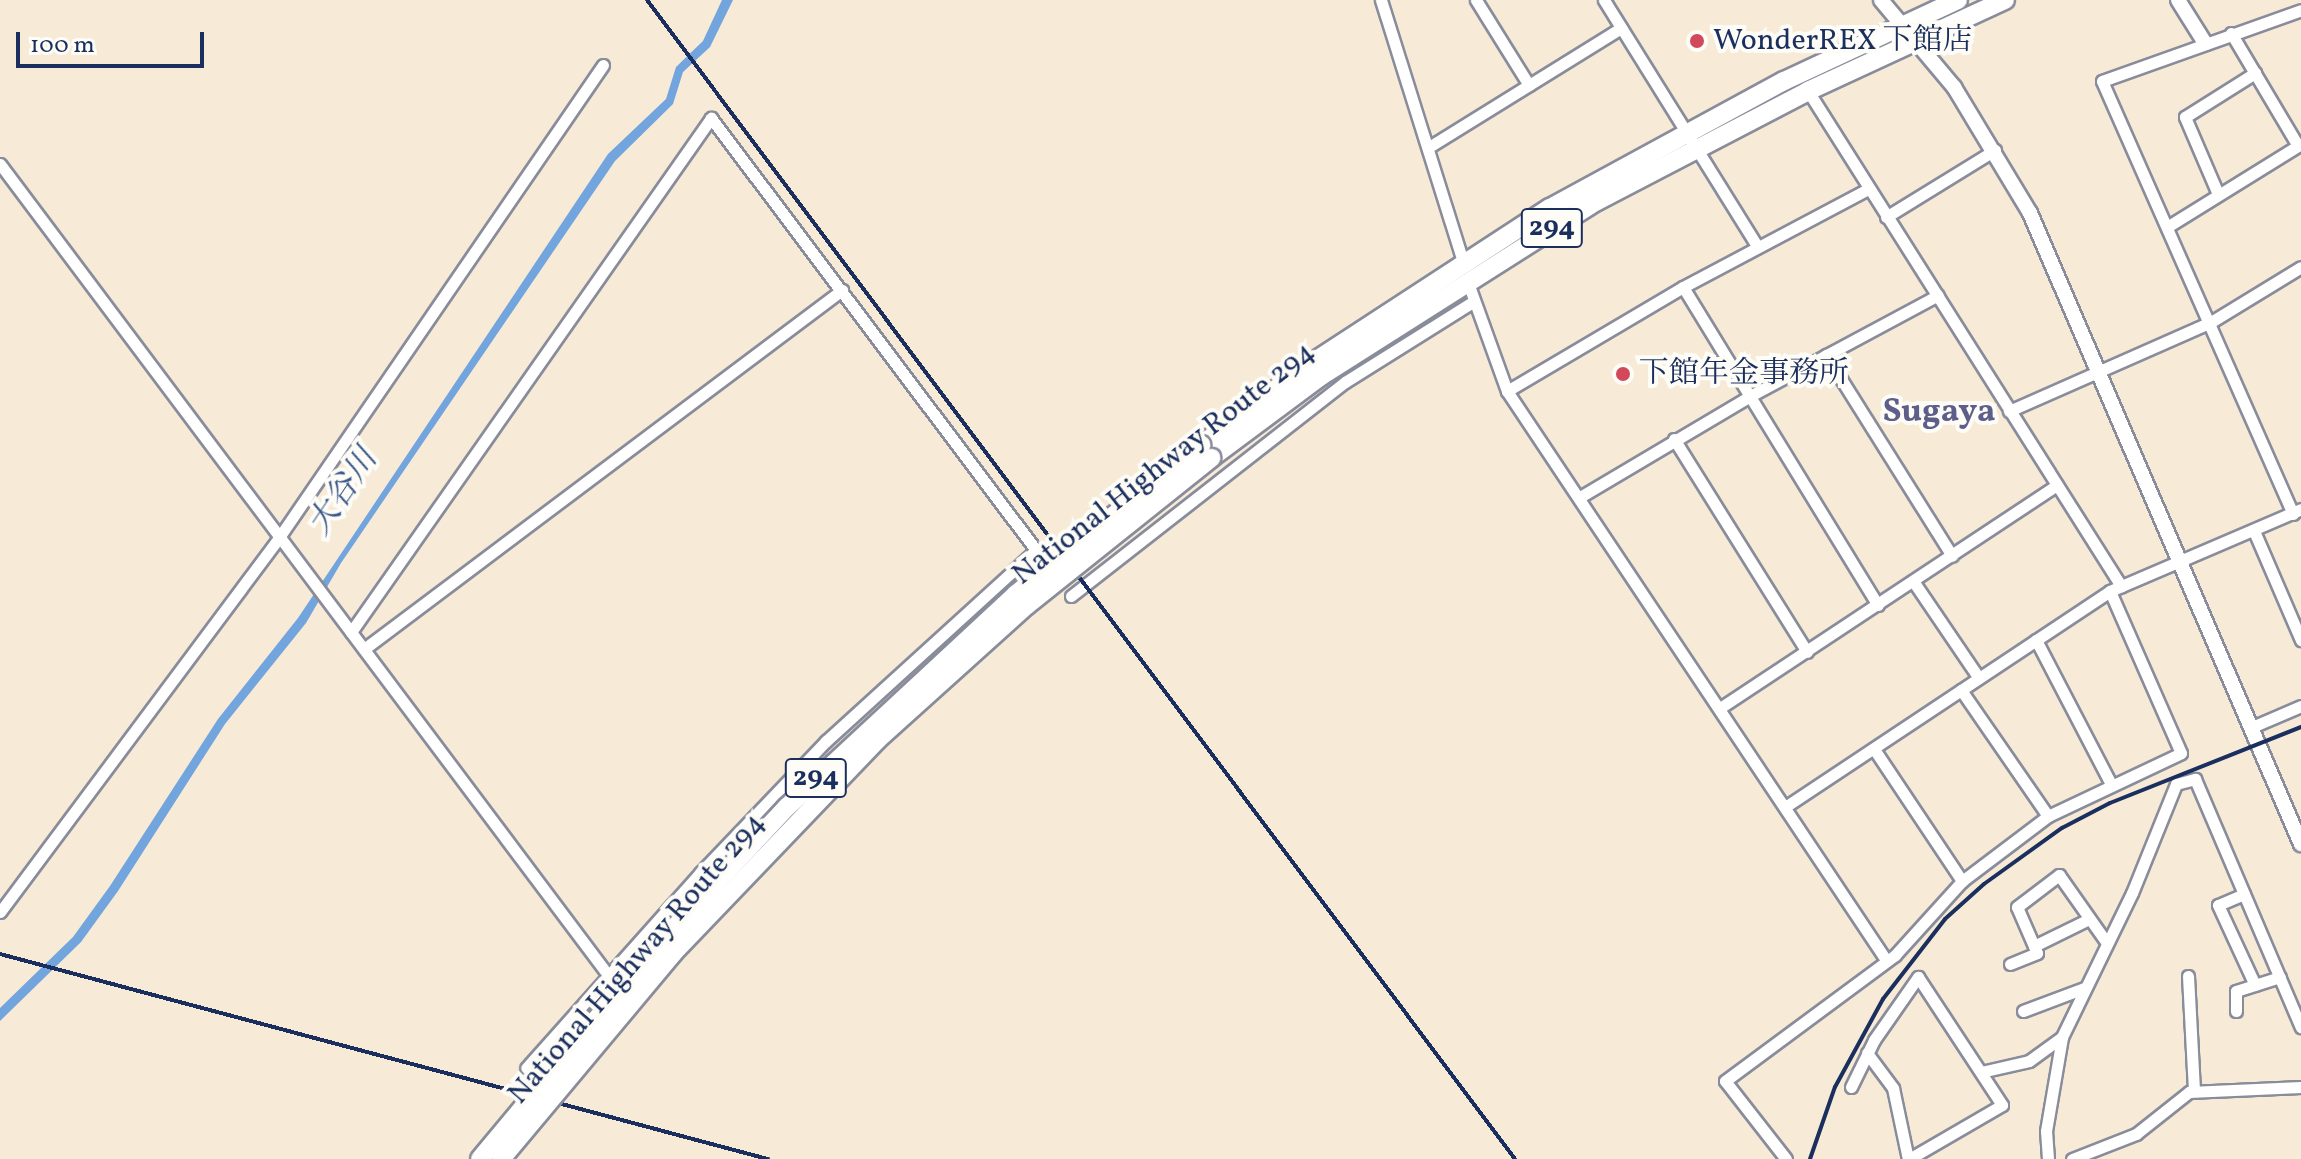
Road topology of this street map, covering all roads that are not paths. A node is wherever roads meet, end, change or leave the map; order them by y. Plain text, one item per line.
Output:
1 (1381, 0) edge
2 (1476, 0) edge
3 (1604, 0) edge
4 (1881, 0) edge
5 (1958, 0) edge
6 (2005, 0) edge
7 (2178, 0) edge
8 (2301, 10) edge
9 (1621, 28) junction
10 (1911, 32) junction
11 (2231, 33) junction
12 (2205, 43) junction
13 (603, 65) dead end
14 (2255, 73) junction
15 (1529, 85) junction
16 (1808, 91) junction
17 (1690, 139) junction
18 (2300, 145) edge
19 (1429, 147) junction
20 (1995, 150) junction
21 (0, 164) edge
22 (1868, 189) junction
23 (2218, 194) junction
24 (1886, 217) junction
25 (2167, 227) junction
26 (1757, 246) junction
27 (2300, 269) edge
28 (1465, 271) junction
29 (1683, 287) junction
30 (842, 290) junction
31 (1938, 295) junction
32 (1474, 301) junction
33 (2211, 322) junction
34 (1826, 355) junction
35 (2102, 371) junction
36 (1507, 391) junction
37 (1750, 396) junction
38 (2009, 411) junction
39 (1674, 439) junction
40 (1206, 451) junction
41 (2057, 485) junction
42 (1580, 497) junction
43 (2297, 511) edge
44 (2254, 531) junction
45 (283, 540) junction
46 (1952, 556) junction
47 (2180, 561) junction
48 (1913, 581) junction
49 (2121, 586) junction
50 (2110, 591) junction
51 (1071, 596) dead end
52 (1878, 605) junction
53 (351, 632) junction
54 (2036, 640) junction
55 (2301, 640) edge
56 (364, 649) junction
57 (1807, 652) junction
58 (1979, 678) junction
59 (1961, 690) junction
60 (2301, 706) edge
61 (1720, 708) junction
62 (2252, 727) junction
63 (1874, 749) junction
64 (2111, 784) junction
65 (1785, 807) junction
66 (2048, 816) junction
67 (2301, 844) edge
68 (1962, 881) junction
69 (2244, 894) junction
70 (0, 912) edge
71 (2089, 919) junction
72 (2107, 943) junction
73 (2034, 946) junction
74 (1886, 960) junction
75 (2010, 964) dead end
76 (608, 975) junction
77 (2188, 976) dead end
78 (2280, 977) junction
79 (2255, 985) junction
80 (2084, 988) junction
81 (2023, 1011) dead end
82 (2236, 1011) dead end
83 (2301, 1027) edge
84 (2062, 1037) junction
85 (1867, 1053) junction
86 (526, 1068) dead end
87 (1981, 1072) junction
88 (1851, 1087) dead end
89 (2301, 1087) edge
90 (2194, 1091) junction
91 (480, 1159) edge
92 (501, 1159) edge
93 (1786, 1159) edge
94 (1908, 1159) edge
95 (2048, 1159) edge
96 (2072, 1159) edge

1 - 19 street
2 - 15 street
3 - 9 street
4 - 10 street
5 - 10 highway, National Highway Route 294 / 294
6 - 10 highway, National Highway Route 294 / 294
7 - 12 street
8 - 11 street
9 - 15 street
9 - 17 street
10 - 16 highway, National Highway Route 294 / 294
10 - 17 highway, National Highway Route 294 / 294
10 - 20 street
11 - 12 street
11 - 14 street
12 - 25 street
13 - 45 street
14 - 18 street
14 - 23 street
15 - 19 street
16 - 17 highway, National Highway Route 294 / 294
16 - 22 street
17 - 26 street
17 - 28 highway, National Highway Route 294 / 294
18 - 23 street
19 - 28 street
20 - 24 street
20 - 35 street
21 - 45 street
22 - 24 street
22 - 26 street
23 - 25 street
24 - 31 street
25 - 33 street
26 - 29 street
27 - 33 street
28 - 32 street
28 - 40 highway, National Highway Route 294 / 294
29 - 36 street
29 - 37 street
30 - 53 street
30 - 56 street
30 - 76 street
31 - 34 street
31 - 38 street
32 - 36 street
32 - 51 street
33 - 35 street
33 - 43 street
34 - 37 street
34 - 46 street
35 - 38 street
35 - 47 street
36 - 42 street
37 - 39 street
37 - 52 street
38 - 41 street
39 - 42 street
39 - 57 street
40 - 91 highway, National Highway Route 294 / 294, bridge
40 - 92 highway, National Highway Route 294 / 294, bridge
41 - 46 street
41 - 49 street
42 - 61 street
43 - 44 street
44 - 47 street
44 - 55 street
45 - 53 street
45 - 70 street
46 - 48 street
47 - 49 street
47 - 62 street
48 - 52 street
48 - 58 street
49 - 50 street
50 - 54 street
50 - 64 street
52 - 57 street
53 - 56 street
54 - 58 street
54 - 64 street
56 - 76 street
57 - 61 street
58 - 59 street
59 - 63 street
59 - 66 street
60 - 62 street
61 - 65 street
62 - 67 street
63 - 65 street
63 - 68 street
64 - 66 street
65 - 74 street
66 - 68 street
68 - 74 street
69 - 72 street
69 - 78 street
69 - 79 street
71 - 72 street
71 - 73 street
71 - 73 street
72 - 80 street
73 - 75 street
74 - 93 street
76 - 86 street
77 - 90 street
78 - 79 street
78 - 83 street
79 - 82 street
80 - 81 street
80 - 84 street
84 - 87 street
84 - 95 street
85 - 87 street
85 - 88 street
85 - 94 street
87 - 94 street
89 - 90 street
90 - 96 street

